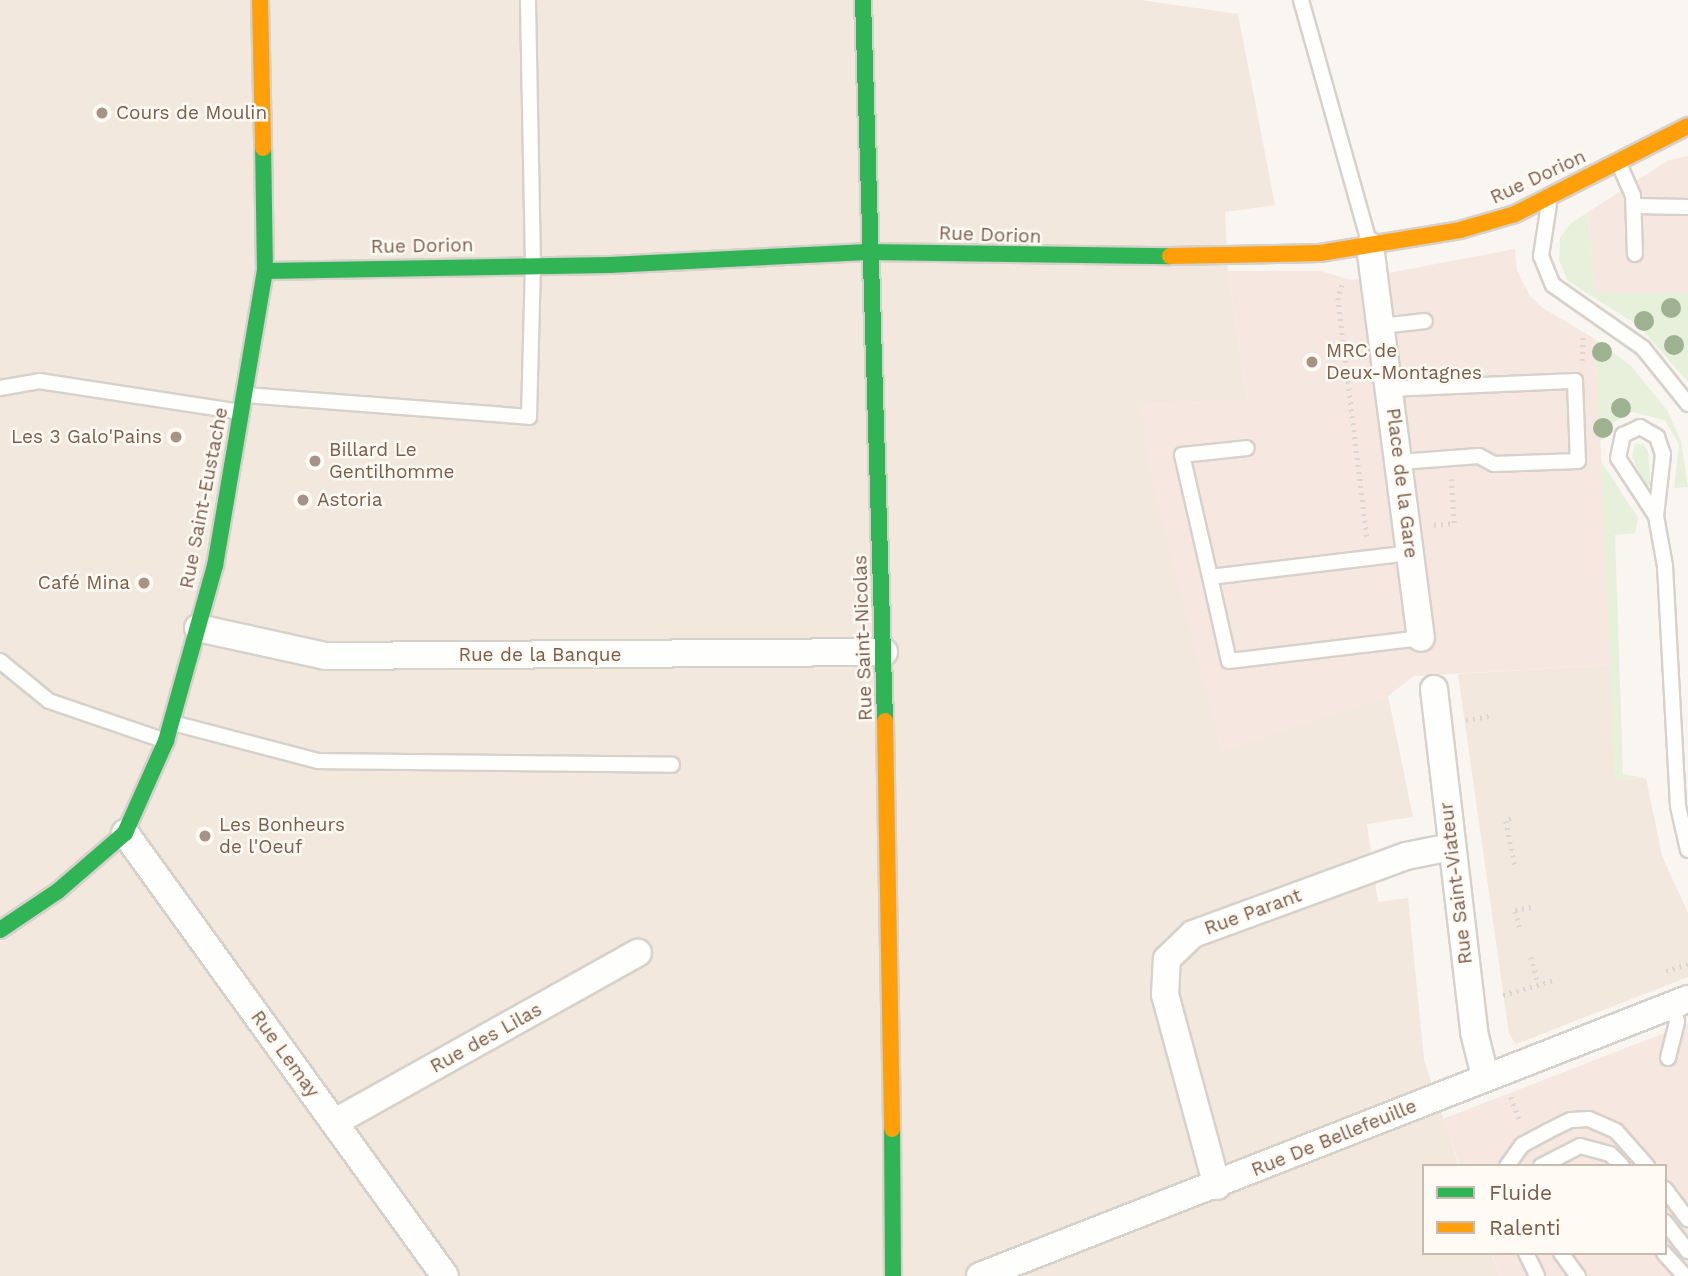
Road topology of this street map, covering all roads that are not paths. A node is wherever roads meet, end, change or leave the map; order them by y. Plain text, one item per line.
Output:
1 (260, 0) edge
2 (528, 0) edge
3 (863, 0) edge
4 (1301, 0) edge
5 (1688, 126) edge
6 (1617, 161) junction
7 (1549, 199) junction
8 (1634, 206) junction
9 (1688, 207) edge
10 (1370, 246) junction
11 (868, 252) junction
12 (1635, 254) dead end
13 (533, 264) junction
14 (265, 271) junction
15 (1425, 321) dead end
16 (1382, 326) junction
17 (0, 388) edge
18 (1390, 389) junction
19 (245, 395) junction
20 (1688, 404) edge
21 (242, 412) junction
22 (1247, 449) dead end
23 (1400, 462) junction
24 (1656, 516) junction
25 (1411, 553) junction
26 (1210, 577) junction
27 (198, 628) junction
28 (1421, 638) joint
29 (884, 652) junction
30 (0, 661) edge
31 (1434, 689) dead end
32 (172, 723) junction
33 (166, 741) junction
34 (672, 765) dead end
35 (125, 832) junction
36 (1451, 847) junction
37 (1688, 850) edge
38 (0, 930) edge
39 (638, 954) dead end
40 (1680, 1002) edge
41 (1668, 1058) dead end
42 (1485, 1076) junction
43 (335, 1122) junction
44 (1591, 1146) junction
45 (1508, 1164) edge
46 (1544, 1164) edge
47 (1600, 1164) edge
48 (1619, 1164) edge
49 (1645, 1164) edge
50 (1217, 1186) junction
51 (1667, 1192) edge
52 (1688, 1219) edge
53 (1667, 1225) edge
54 (1688, 1251) edge
55 (1527, 1255) edge
56 (1562, 1255) edge
57 (1666, 1255) edge
58 (445, 1276) edge
59 (892, 1276) edge
60 (980, 1276) edge
61 (1537, 1276) edge
62 (1578, 1276) edge
63 (1685, 1276) edge

1 - 14 street, Rue Saint-Eustache
2 - 13 lane
3 - 11 street, Rue Saint-Nicolas
4 - 10 lane
5 - 6 street, Rue Dorion
6 - 7 street, Rue Dorion
6 - 8 lane
7 - 10 street, Rue Dorion
7 - 20 lane
8 - 9 lane
8 - 12 lane
10 - 11 street, Rue Dorion
10 - 16 street, Place de la Gare
11 - 13 street, Rue Dorion
11 - 29 street, Rue Saint-Nicolas
13 - 14 street, Rue Dorion
13 - 19 lane
14 - 19 street, Rue Saint-Eustache
15 - 16 lane
16 - 18 street, Place de la Gare
17 - 21 lane
18 - 23 street, Place de la Gare
18 - 23 lane
19 - 21 street, Rue Saint-Eustache
21 - 27 street, Rue Saint-Eustache
22 - 26 lane
23 - 25 street, Place de la Gare
24 - 24 lane
24 - 37 lane
25 - 26 lane
25 - 28 street, Place de la Gare
26 - 28 lane
27 - 29 street, Rue de la Banque
27 - 32 street, Rue Saint-Eustache
29 - 59 street, Rue Saint-Nicolas
30 - 33 lane
31 - 36 street, Rue Saint-Viateur
32 - 33 street, Rue Saint-Eustache
32 - 34 lane
33 - 35 street, Rue Saint-Eustache
35 - 38 street, Rue Saint-Eustache
35 - 43 street, Rue Lemay
36 - 42 street, Rue Saint-Viateur
36 - 50 street, Rue Parant
39 - 43 street, Rue des Lilas
40 - 41 lane
40 - 42 street, Rue De Bellefeuille
42 - 50 street, Rue De Bellefeuille
43 - 58 street, Rue Lemay
44 - 46 lane
44 - 47 lane
44 - 48 lane
45 - 49 lane
50 - 60 street, Rue De Bellefeuille
51 - 52 lane
53 - 54 lane
55 - 61 lane
56 - 62 lane
57 - 63 lane

